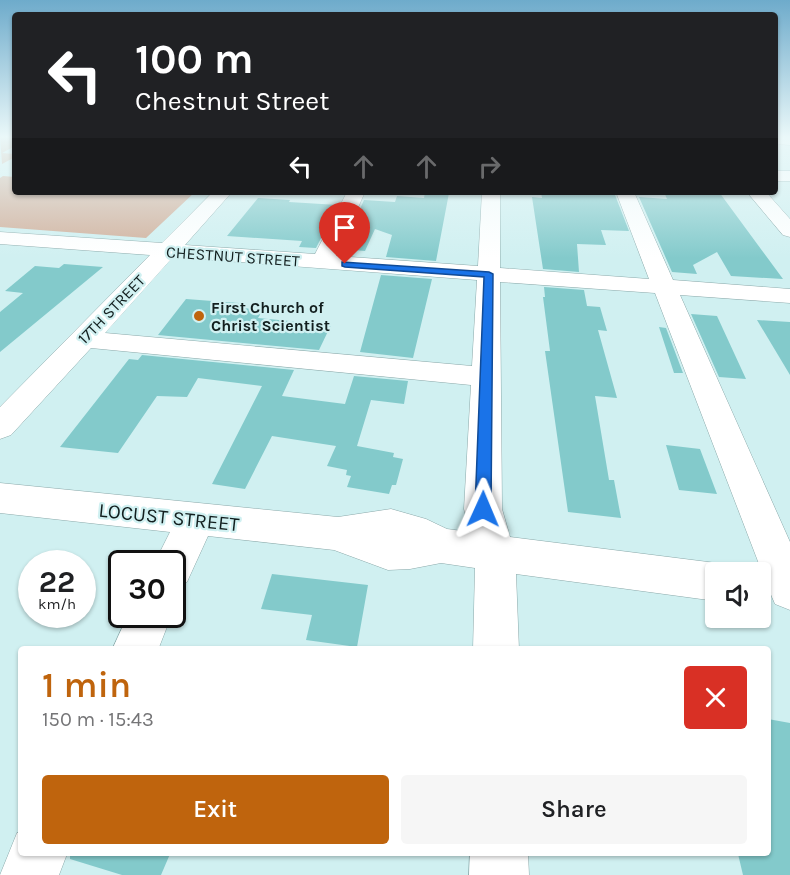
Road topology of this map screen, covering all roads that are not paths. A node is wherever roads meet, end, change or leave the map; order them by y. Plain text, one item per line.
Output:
1 (219, 195) edge
2 (355, 195) edge
3 (491, 195) edge
4 (626, 195) edge
5 (759, 195) edge
6 (790, 231) edge
7 (0, 238) edge
8 (26, 240) junction
9 (167, 250) junction
10 (0, 258) edge
11 (322, 262) junction
12 (489, 274) junction
13 (664, 287) junction
14 (790, 296) edge
15 (82, 339) junction
16 (486, 377) junction
17 (0, 427) edge
18 (0, 498) edge
19 (196, 520) junction
20 (181, 550) edge
21 (495, 553) junction
22 (705, 581) edge
23 (771, 590) edge
24 (790, 591) edge
25 (145, 628) edge
26 (137, 646) edge
27 (496, 646) edge
28 (37, 856) edge
29 (499, 856) edge
30 (28, 875) edge
31 (499, 875) edge

1 - 9 street, 17TH STREET
2 - 11 street
3 - 12 street
4 - 13 street
5 - 6 street
7 - 8 street, CHESTNUT STREET
8 - 9 street, CHESTNUT STREET
8 - 10 street
9 - 11 street, CHESTNUT STREET
9 - 15 street, 17TH STREET
11 - 12 street, CHESTNUT STREET
12 - 13 street, CHESTNUT STREET
12 - 16 street
13 - 14 street, CHESTNUT STREET
13 - 24 street
15 - 16 street
15 - 17 street, 17TH STREET
16 - 21 street
18 - 19 street, LOCUST STREET
19 - 20 street
19 - 21 street, LOCUST STREET
21 - 22 street, LOCUST STREET
21 - 27 street
23 - 24 street
25 - 26 street
28 - 30 street
29 - 31 street

